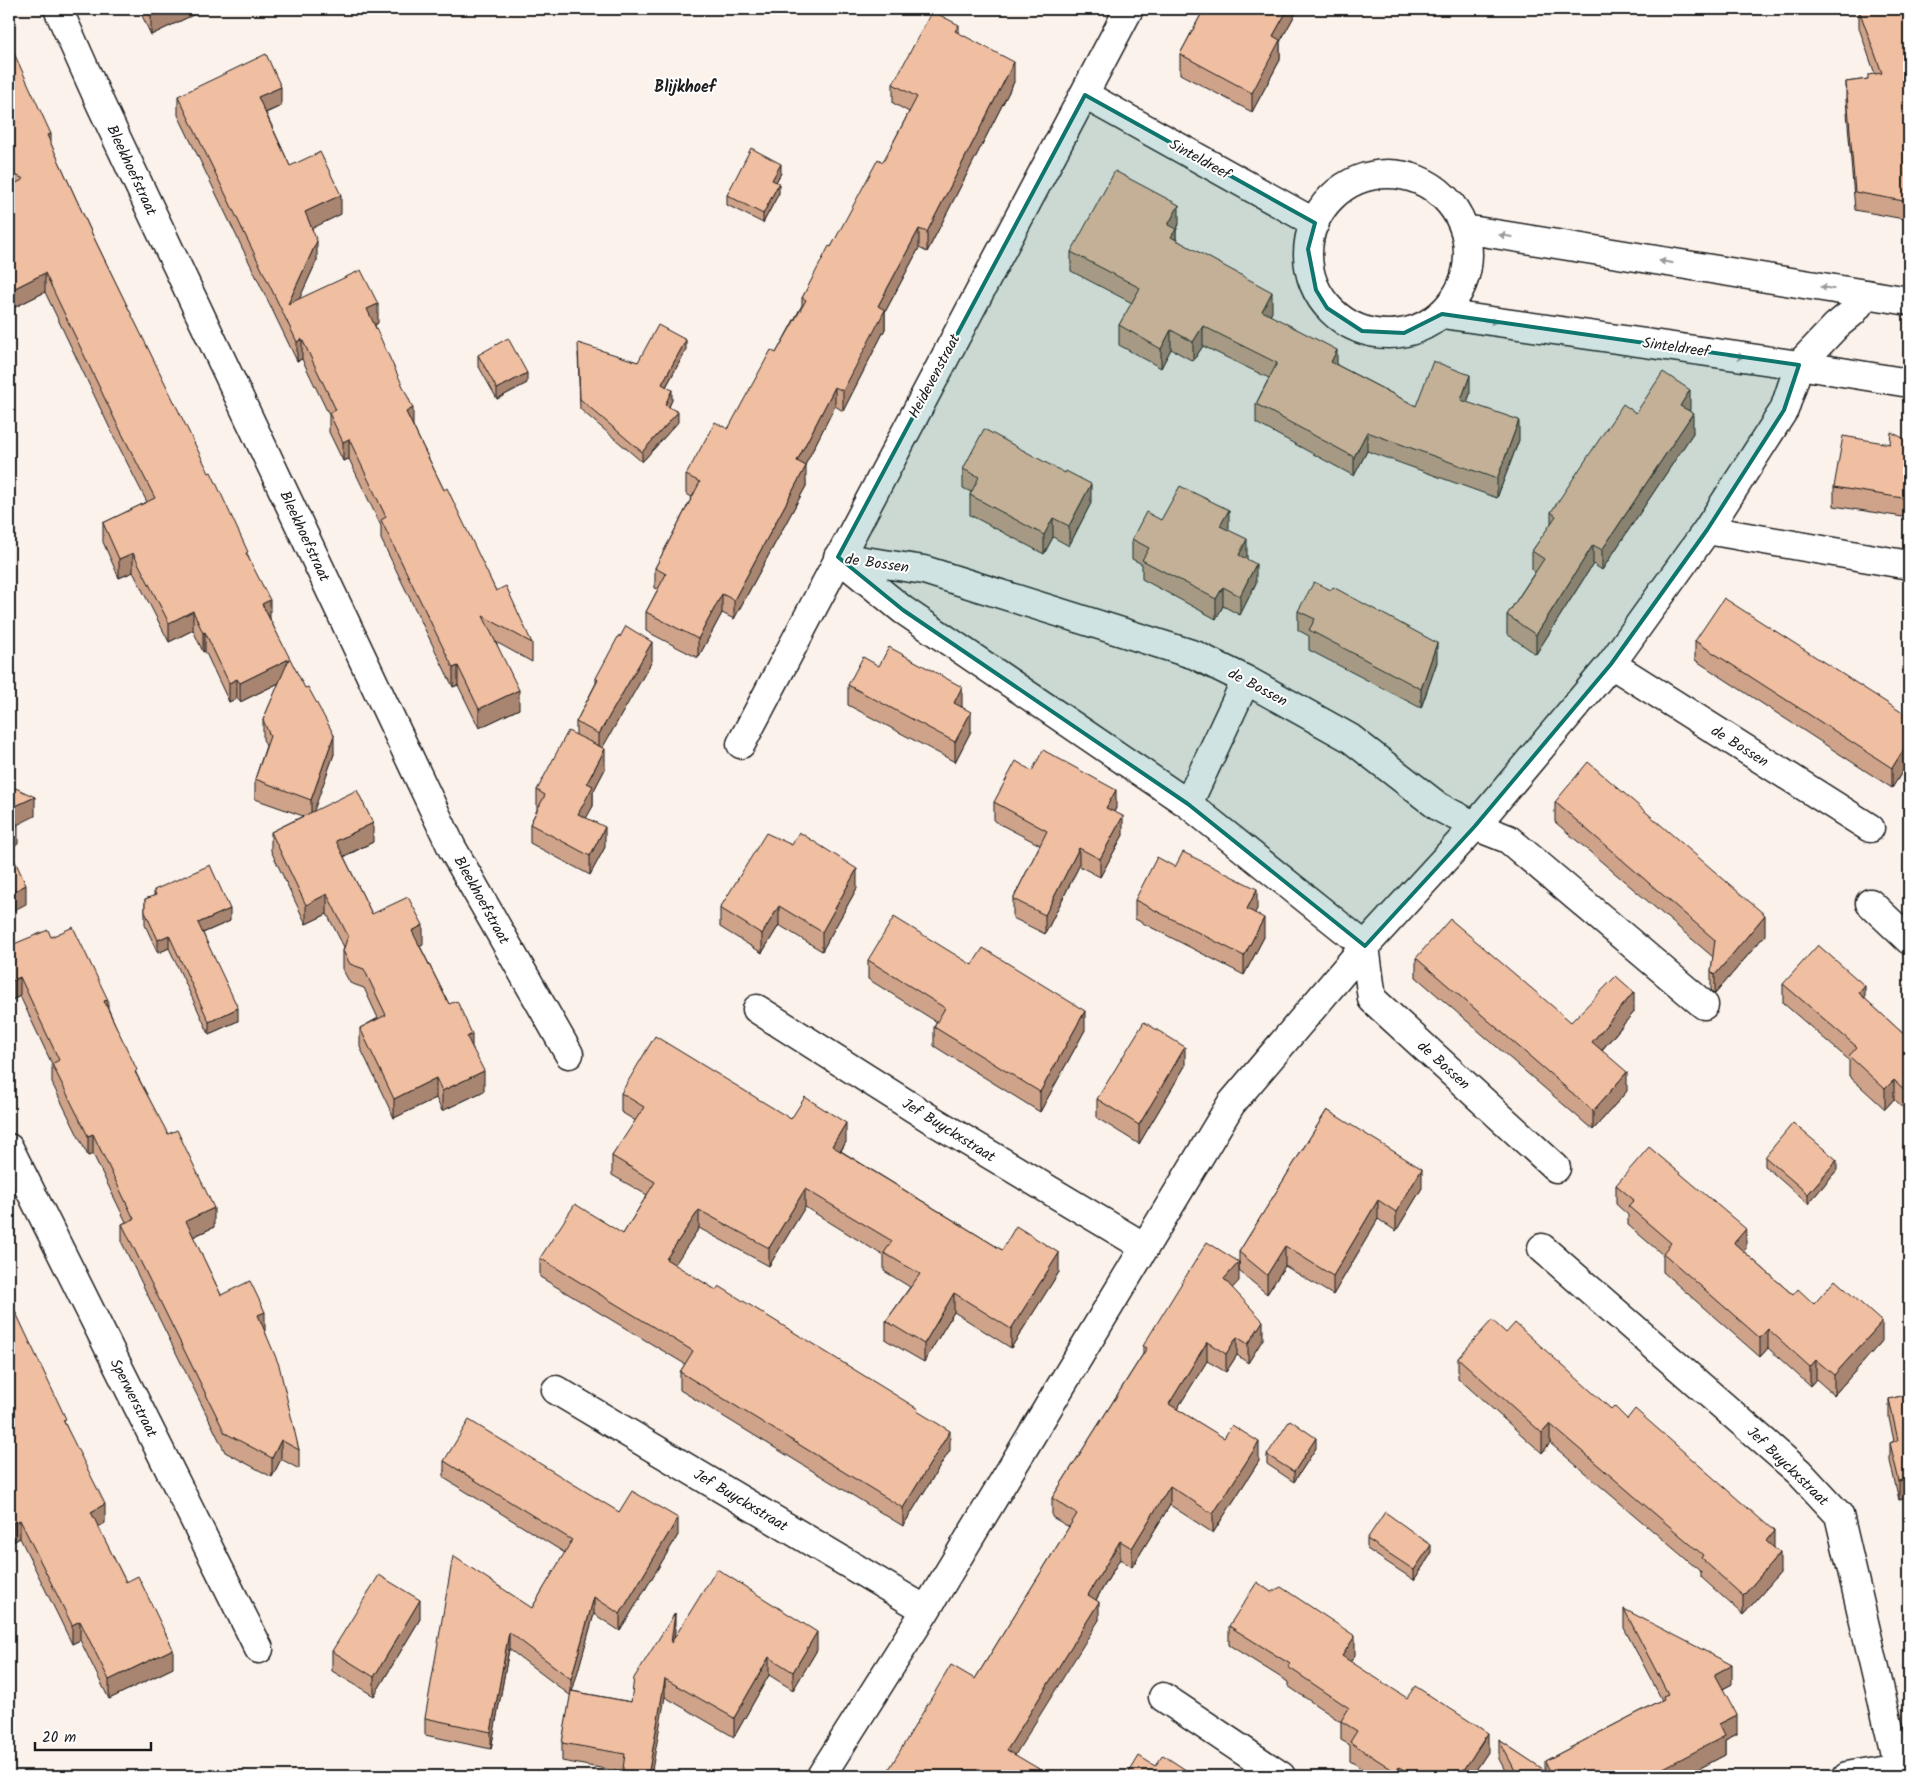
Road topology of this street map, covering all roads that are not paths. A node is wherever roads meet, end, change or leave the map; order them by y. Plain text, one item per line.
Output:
1 (58, 9) edge
2 (1129, 9) edge
3 (1085, 95) junction
4 (1315, 223) junction
5 (1464, 229) junction
6 (1867, 294) junction
7 (1909, 301) edge
8 (1442, 314) junction
9 (1799, 365) junction
10 (1909, 383) edge
11 (1707, 530) junction
12 (838, 557) junction
13 (1909, 565) edge
14 (1611, 664) junction
15 (1246, 680) junction
16 (741, 744) dead end
17 (1188, 804) junction
18 (1475, 826) junction
19 (1870, 828) dead end
20 (1870, 903) dead end
21 (1909, 940) edge
22 (1365, 946) junction
23 (1704, 1006) dead end
24 (757, 1009) dead end
25 (568, 1054) dead end
26 (9, 1148) edge
27 (1556, 1168) dead end
28 (1143, 1246) junction
29 (1542, 1248) dead end
30 (556, 1390) dead end
31 (926, 1610) junction
32 (259, 1649) dead end
33 (1163, 1698) dead end
34 (1899, 1772) edge
35 (821, 1776) edge
36 (1280, 1776) edge
37 (1847, 1776) edge

1 - 25 street, Bleekhoefstraat
2 - 3 street, Heidevenstraat
3 - 4 street, Sinteldreef
3 - 12 street, Heidevenstraat
4 - 5 street
4 - 8 street
6 -> 5 street
5 - 8 street
6 - 7 street
6 - 9 street
8 -> 9 street, Sinteldreef
9 - 10 street, Sinteldreef
9 - 11 street
11 - 13 street
11 - 14 street
12 - 15 street, de Bossen
12 - 16 street, Heidevenstraat
12 - 17 street, de Bossen
14 - 18 street
14 - 19 street, de Bossen
15 - 17 street
15 - 18 street, de Bossen
17 - 22 street, de Bossen
18 - 22 street
18 - 23 street, de Bossen
20 - 21 street
22 - 27 street, de Bossen
22 - 28 street
24 - 28 street, Jef Buyckxstraat
26 - 32 street, Sperwerstraat
28 - 31 street
29 - 34 street, Jef Buyckxstraat
30 - 31 street, Jef Buyckxstraat
31 - 35 street
33 - 36 street
34 - 37 street, Jef Buyckxstraat

